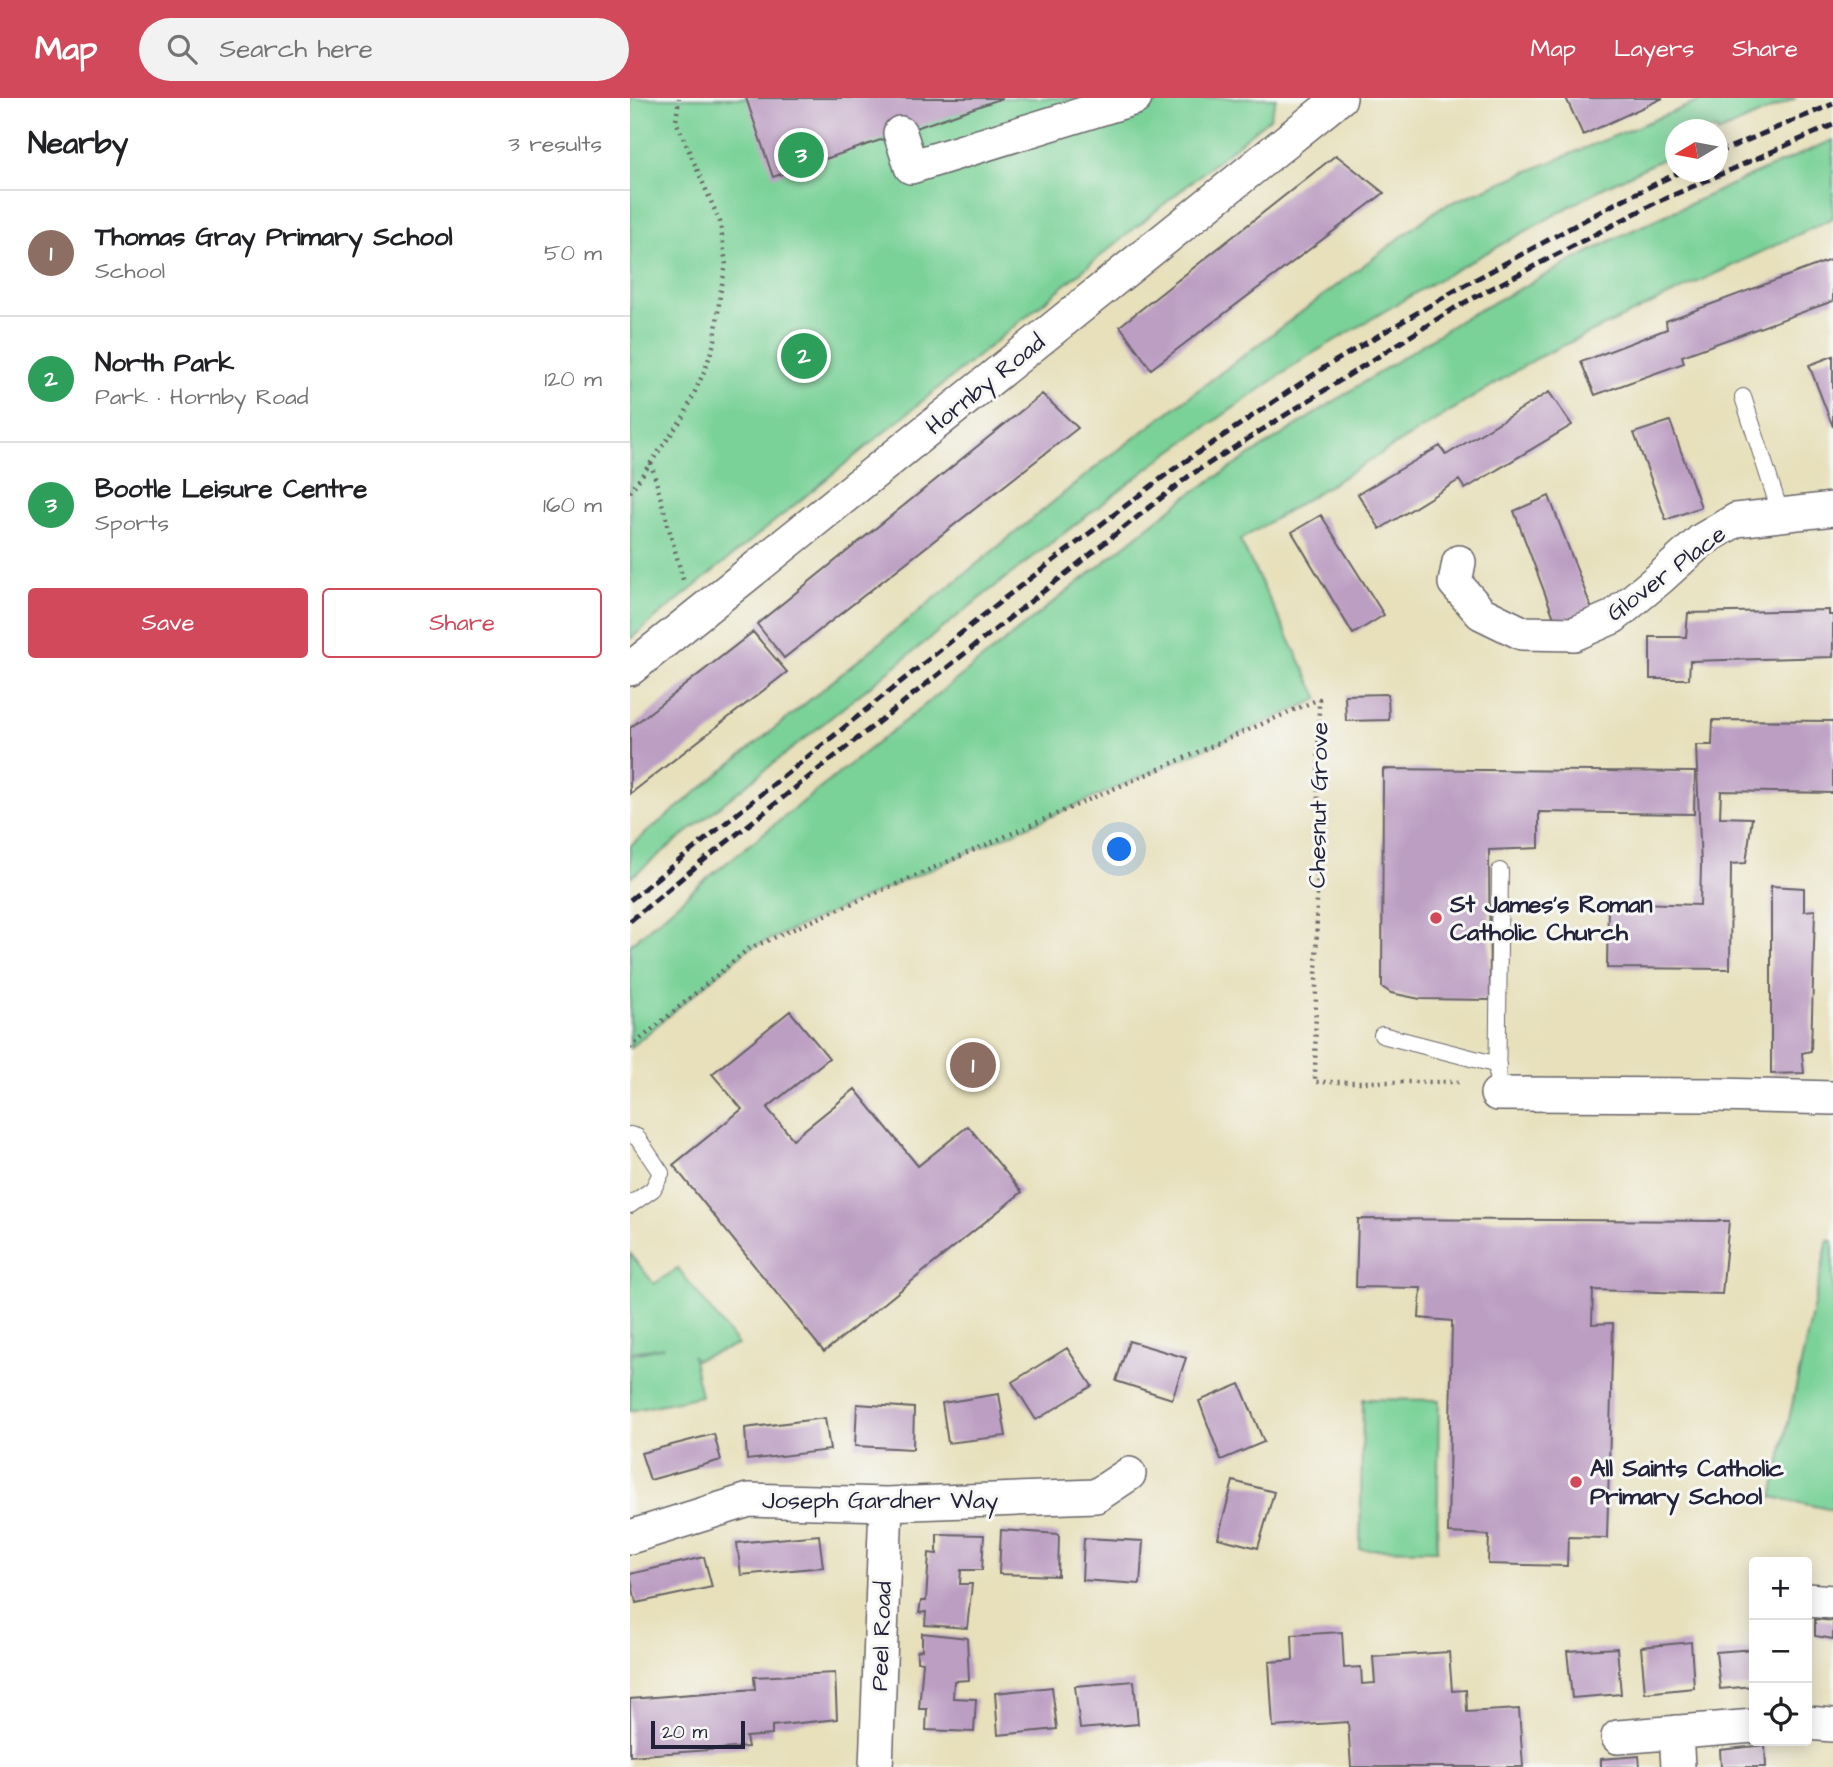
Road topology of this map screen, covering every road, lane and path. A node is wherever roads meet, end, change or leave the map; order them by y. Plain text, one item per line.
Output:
1 (679, 98) edge
2 (1135, 98) edge
3 (1340, 98) edge
4 (900, 134) dead end
5 (1743, 397) dead end
6 (651, 462) junction
7 (630, 492) edge
8 (1833, 509) edge
9 (1780, 515) junction
10 (1459, 562) dead end
11 (686, 593) dead end
12 (630, 669) edge
13 (1500, 871) dead end
14 (1382, 1035) dead end
15 (630, 1048) edge
16 (1497, 1079) junction
17 (1833, 1098) edge
18 (630, 1135) edge
19 (630, 1205) edge
20 (1129, 1474) dead end
21 (886, 1504) junction
22 (630, 1537) edge
23 (1812, 1600) edge
24 (1833, 1602) edge
25 (1812, 1723) edge
26 (1833, 1725) edge
27 (1749, 1726) edge
28 (1676, 1732) junction
29 (1618, 1737) dead end
30 (876, 1767) edge
31 (1678, 1767) edge

1 - 6 path
2 - 4 street
3 - 12 street, Hornby Road
5 - 9 lane
6 - 7 path
6 - 11 path
8 - 9 street, Glover Place
9 - 10 street, Glover Place
13 - 16 lane
14 - 16 lane
15 - 16 path, Chesnut Grove
16 - 17 street
18 - 19 lane
20 - 21 street, Joseph Gardner Way
21 - 22 street, Joseph Gardner Way
21 - 30 street, Peel Road
23 - 24 street
25 - 26 street
27 - 28 street
28 - 29 street
28 - 31 street

